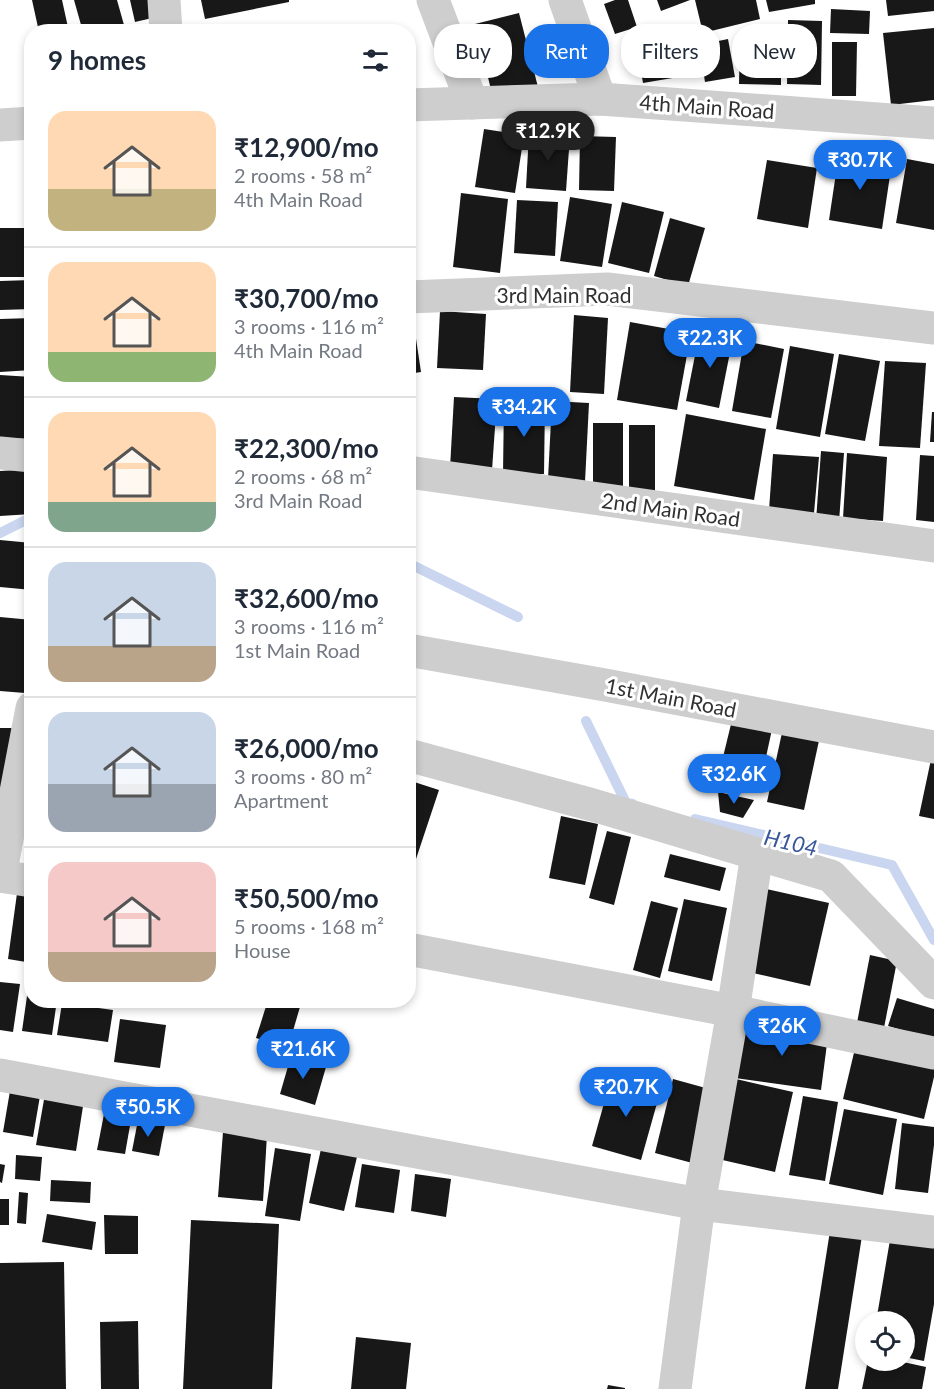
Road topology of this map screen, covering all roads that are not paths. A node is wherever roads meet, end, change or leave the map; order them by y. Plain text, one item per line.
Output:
1 (164, 0) edge
2 (433, 0) edge
3 (565, 0) edge
4 (166, 24) edge
5 (600, 99) junction
6 (472, 103) junction
7 (416, 105) edge
8 (934, 123) edge
9 (24, 124) edge
10 (0, 125) edge
11 (416, 297) edge
12 (934, 328) edge
13 (0, 453) edge
14 (24, 455) edge
15 (416, 473) edge
16 (934, 546) edge
17 (416, 651) edge
18 (19, 720) edge
19 (934, 747) edge
20 (416, 757) edge
21 (757, 854) junction
22 (0, 876) edge
23 (24, 880) edge
24 (416, 951) edge
25 (934, 982) edge
26 (733, 1011) junction
27 (934, 1053) edge
28 (0, 1075) edge
29 (699, 1204) junction
30 (934, 1232) edge
31 (675, 1389) edge

1 - 4 street
2 - 6 street
3 - 5 street
5 - 6 street, 4th Main Road
5 - 8 street, 4th Main Road
6 - 7 street, 4th Main Road
9 - 10 street
11 - 12 street, 3rd Main Road
13 - 14 street
15 - 16 street, 2nd Main Road
17 - 19 street, 1st Main Road
18 - 22 street
20 - 21 street
21 - 25 street
21 - 26 street
22 - 23 street
24 - 26 street
26 - 27 street
26 - 29 street
28 - 29 street
29 - 30 street
29 - 31 street

